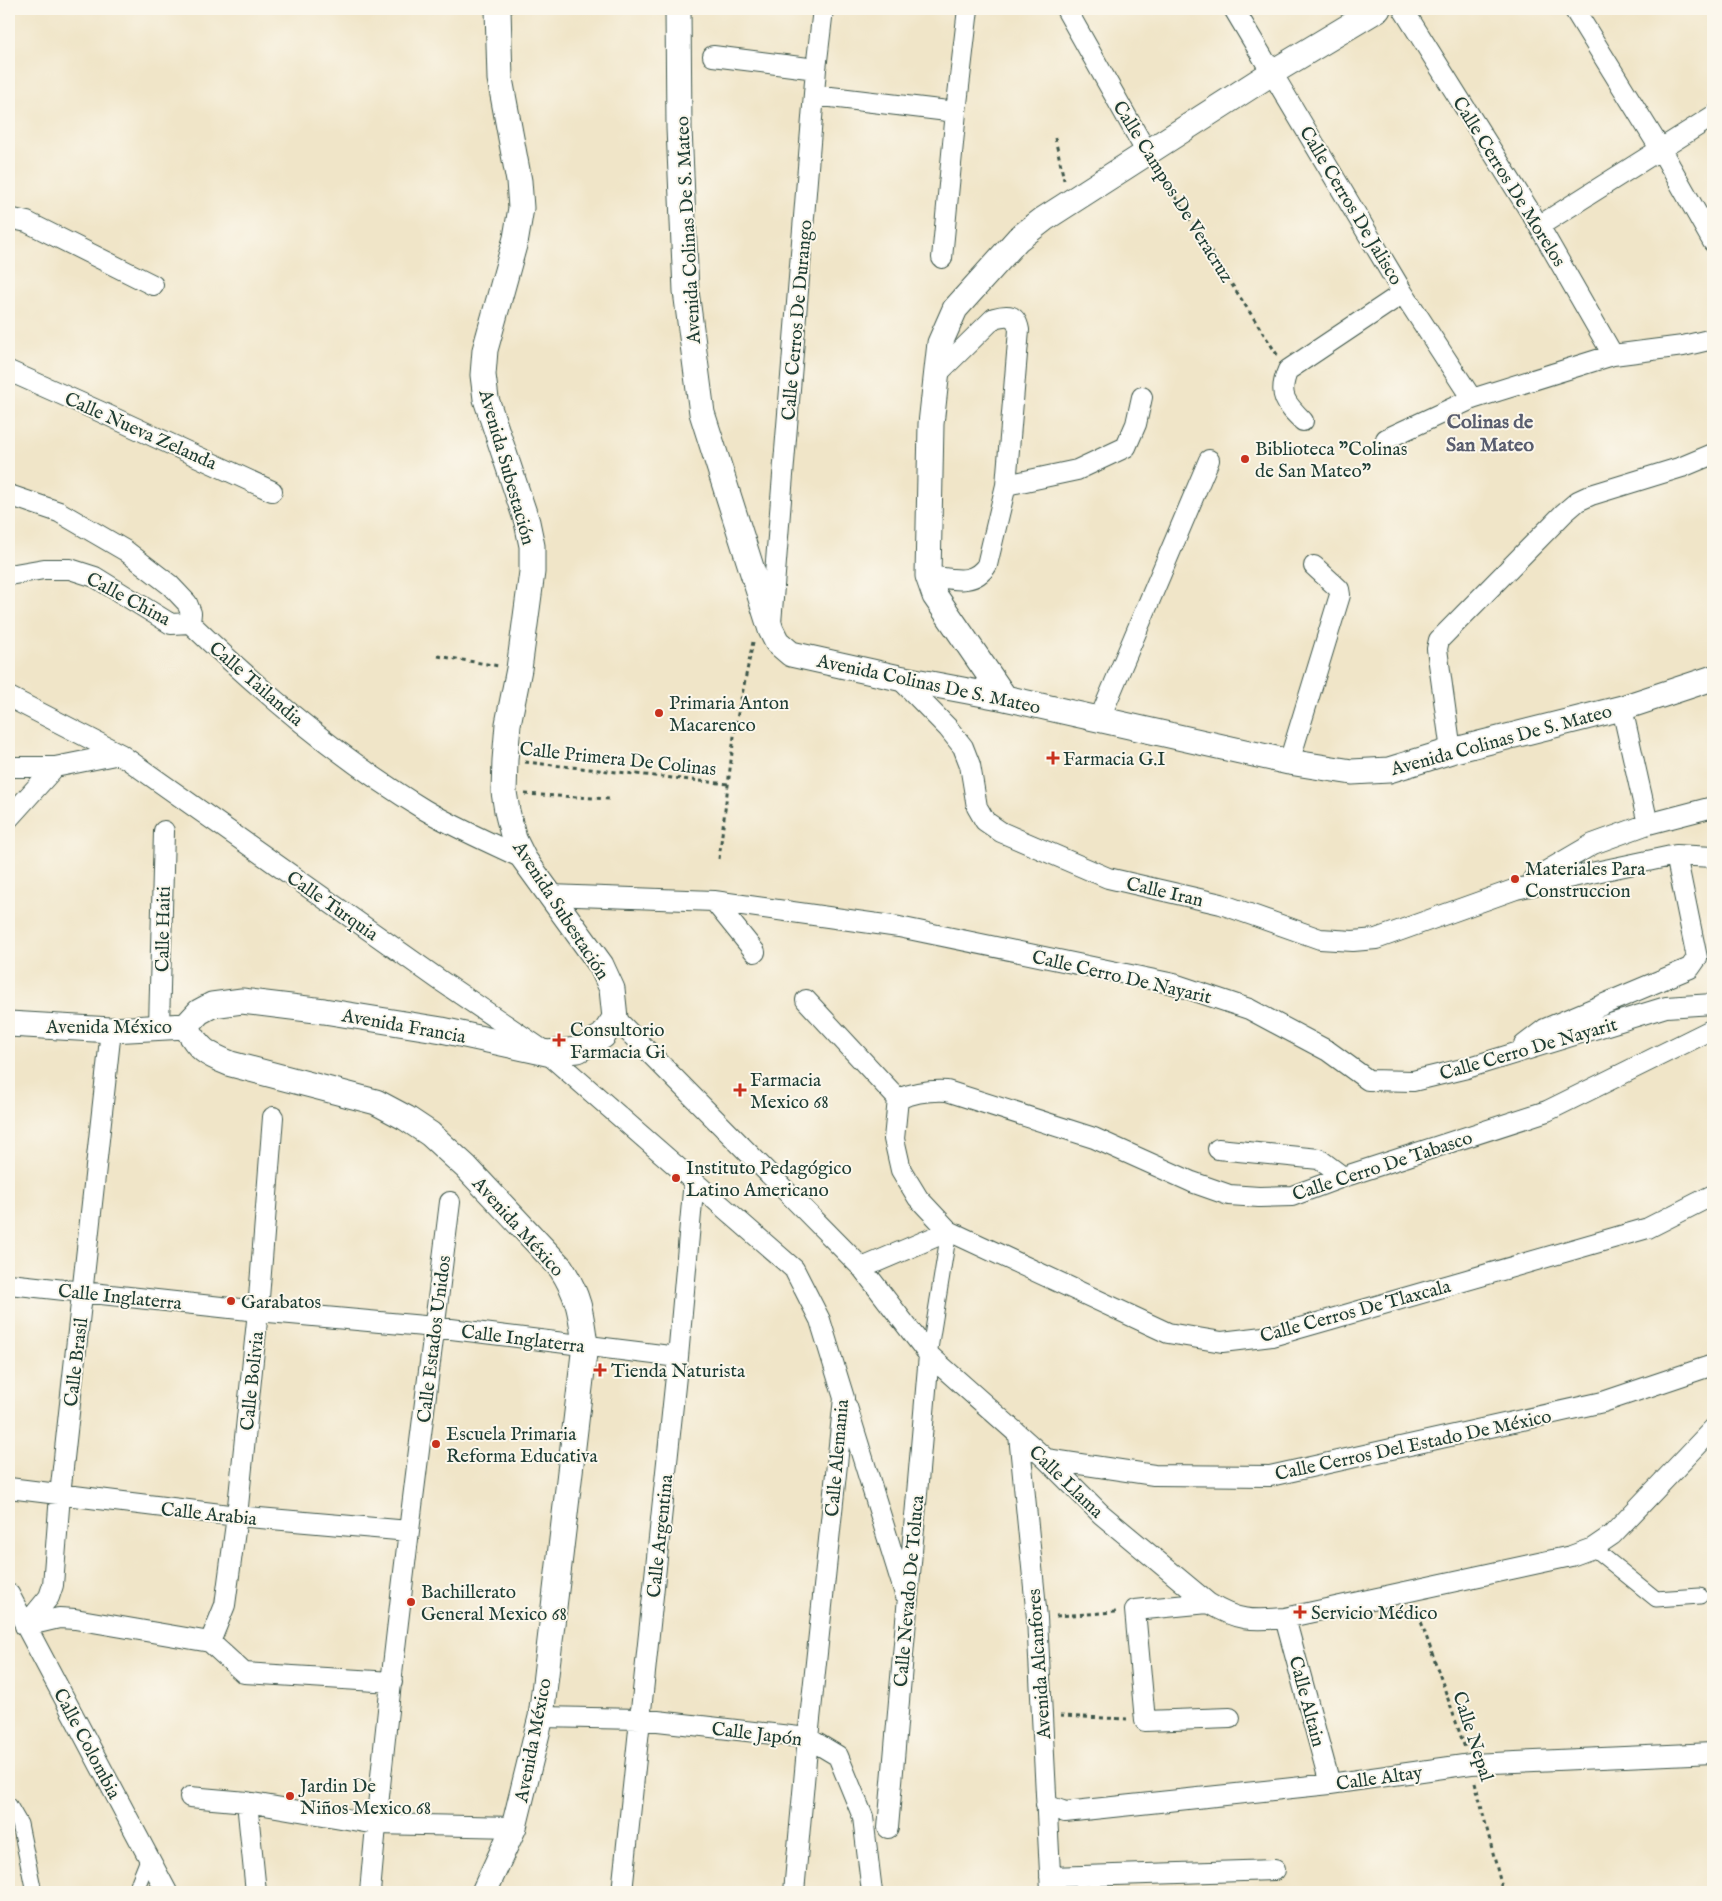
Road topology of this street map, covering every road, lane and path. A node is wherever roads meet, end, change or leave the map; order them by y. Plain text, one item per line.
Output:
1 (498, 9) edge
2 (678, 9) edge
3 (823, 9) edge
4 (968, 9) edge
5 (1066, 9) edge
6 (1234, 9) edge
7 (1378, 9) edge
8 (1403, 9) edge
9 (1574, 9) edge
10 (713, 56) dead end
11 (816, 69) junction
12 (1273, 72) junction
13 (814, 95) junction
14 (956, 112) junction
15 (1713, 116) edge
16 (1055, 138) dead end
17 (1661, 150) junction
18 (1147, 153) junction
19 (1069, 203) junction
20 (9, 218) edge
21 (1539, 226) junction
22 (1713, 242) edge
23 (942, 258) dead end
24 (153, 284) dead end
25 (1403, 292) junction
26 (1713, 339) edge
27 (1613, 355) junction
28 (9, 371) edge
29 (935, 376) junction
30 (1285, 377) junction
31 (1142, 397) dead end
32 (1472, 399) junction
33 (1303, 421) dead end
34 (1386, 439) dead end
35 (1713, 454) edge
36 (1209, 460) dead end
37 (1006, 486) junction
38 (272, 491) dead end
39 (9, 495) edge
40 (1314, 566) dead end
41 (9, 575) edge
42 (928, 576) junction
43 (190, 623) junction
44 (762, 635) junction
45 (438, 656) dead end
46 (519, 669) junction
47 (899, 678) junction
48 (1713, 678) edge
49 (9, 697) edge
50 (1005, 698) junction
51 (1622, 708) junction
52 (1099, 720) junction
53 (1451, 750) junction
54 (120, 754) junction
55 (504, 760) junction
56 (1289, 762) junction
57 (9, 767) edge
58 (55, 767) junction
59 (728, 784) junction
60 (504, 792) junction
61 (609, 798) dead end
62 (1713, 807) edge
63 (9, 818) edge
64 (1648, 824) junction
65 (164, 831) dead end
66 (1676, 855) junction
67 (1713, 857) edge
68 (524, 859) junction
69 (719, 859) dead end
70 (1516, 889) junction
71 (550, 896) junction
72 (714, 901) junction
73 (755, 952) dead end
74 (806, 1000) dead end
75 (1713, 1004) edge
76 (615, 1018) junction
77 (9, 1024) edge
78 (186, 1026) junction
79 (160, 1027) junction
80 (111, 1030) junction
81 (1713, 1030) edge
82 (547, 1053) junction
83 (1512, 1054) junction
84 (898, 1100) junction
85 (273, 1117) dead end
86 (1218, 1149) dead end
87 (1343, 1177) junction
88 (694, 1180) junction
89 (1713, 1195) edge
90 (450, 1202) dead end
91 (949, 1232) junction
92 (862, 1268) junction
93 (9, 1284) edge
94 (83, 1292) junction
95 (258, 1311) junction
96 (434, 1327) junction
97 (585, 1345) junction
98 (929, 1355) junction
99 (678, 1357) junction
100 (1713, 1365) edge
101 (844, 1398) junction
102 (1713, 1429) edge
103 (1019, 1435) junction
104 (1046, 1458) junction
105 (9, 1488) edge
106 (60, 1495) junction
107 (236, 1516) junction
108 (409, 1531) junction
109 (1593, 1548) junction
110 (1410, 1590) junction
111 (9, 1594) edge
112 (1700, 1596) dead end
113 (1208, 1602) junction
114 (907, 1603) junction
115 (1135, 1610) junction
116 (1036, 1618) junction
117 (1285, 1618) junction
118 (25, 1626) junction
119 (210, 1642) junction
120 (392, 1682) junction
121 (1042, 1714) junction
122 (541, 1717) junction
123 (1230, 1718) dead end
124 (640, 1719) junction
125 (1145, 1721) junction
126 (808, 1738) junction
127 (1713, 1753) edge
128 (1471, 1764) junction
129 (1330, 1784) junction
130 (190, 1797) dead end
131 (247, 1802) junction
132 (1046, 1804) junction
133 (9, 1805) edge
134 (376, 1824) junction
135 (514, 1827) junction
136 (888, 1828) dead end
137 (149, 1857) junction
138 (1275, 1870) dead end
139 (1050, 1885) edge
140 (871, 1889) edge
141 (34, 1892) edge
142 (135, 1892) edge
143 (167, 1892) edge
144 (256, 1892) edge
145 (370, 1892) edge
146 (484, 1892) edge
147 (622, 1892) edge
148 (794, 1892) edge
149 (1503, 1892) edge

1 - 46 street, Avenida Subestación
2 - 44 street, Avenida Colinas De S. Mateo
3 - 11 street, Calle Cerros De Durango
4 - 14 street
5 - 18 street, Calle Campos De Veracruz
6 - 12 street, Calle Cerros De Jalisco
7 - 12 street
8 - 21 street, Calle Cerros De Morelos
9 - 17 street
10 - 11 street
11 - 13 street, Calle Cerros De Durango
12 - 18 street
12 - 25 street, Calle Cerros De Jalisco
13 - 14 street
13 - 44 street, Calle Cerros De Durango
14 - 23 street
15 - 17 street
16 - 19 path
17 - 21 street
17 - 22 street
18 - 19 street
18 - 30 path, Calle Campos De Veracruz
19 - 29 street
20 - 24 street
21 - 27 street, Calle Cerros De Morelos
25 - 30 street
25 - 32 street, Calle Cerros De Jalisco
26 - 27 street
27 - 32 street
28 - 38 street, Calle Nueva Zelanda
29 - 37 street
29 - 42 street
30 - 33 street
31 - 37 street
32 - 34 street
35 - 53 street
36 - 52 street
37 - 42 street
39 - 43 street
40 - 56 street
41 - 43 street, Calle China
42 - 50 street
43 - 68 street, Calle Tailandia
44 - 47 street, Avenida Colinas De S. Mateo
44 - 59 path
45 - 46 path
46 - 55 street, Avenida Subestación
47 - 50 street, Avenida Colinas De S. Mateo
47 - 70 street, Calle Iran
48 - 51 street, Avenida Colinas De S. Mateo
49 - 54 street, Calle Turquia
50 - 52 street, Avenida Colinas De S. Mateo
51 - 53 street, Avenida Colinas De S. Mateo
51 - 64 street
52 - 56 street, Avenida Colinas De S. Mateo
53 - 56 street, Avenida Colinas De S. Mateo
54 - 58 street
54 - 82 street, Calle Turquia
55 - 59 path, Calle Primera De Colinas
55 - 60 street, Avenida Subestación
57 - 58 street
58 - 63 street
59 - 69 path
60 - 61 path
60 - 68 street, Avenida Subestación
62 - 64 street
64 - 70 street
65 - 79 street, Calle Haiti
66 - 67 street
66 - 70 street
66 - 83 street
68 - 71 street, Avenida Subestación
71 - 72 street
71 - 76 street, Avenida Subestación
72 - 73 street
72 - 83 street, Calle Cerro De Nayarit
74 - 84 street
75 - 83 street, Calle Cerro De Nayarit
76 - 82 street, Avenida Francia
76 - 92 street
77 - 80 street, Avenida México
78 - 79 street, Avenida México
78 - 82 street, Avenida Francia
78 - 97 street, Avenida México
79 - 80 street, Avenida México
80 - 94 street, Calle Brasil
81 - 87 street, Calle Cerro De Tabasco
82 - 88 street, Calle Alemania
84 - 87 street, Calle Cerro De Tabasco
84 - 91 street
85 - 95 street, Calle Bolivia
86 - 87 street
88 - 99 street, Calle Argentina
88 - 101 street, Calle Alemania
89 - 91 street, Calle Cerros De Tlaxcala
90 - 96 street, Calle Estados Unidos
91 - 92 street
91 - 98 street
92 - 98 street
93 - 94 street, Calle Inglaterra
94 - 95 street, Calle Inglaterra
94 - 106 street, Calle Brasil
95 - 96 street, Calle Inglaterra
95 - 107 street, Calle Bolivia
96 - 97 street, Calle Inglaterra
96 - 108 street, Calle Estados Unidos
97 - 99 street, Calle Inglaterra
97 - 122 street, Avenida México
98 - 103 street, Calle Llama
98 - 114 street, Calle Nevado De Toluca
99 - 124 street, Calle Argentina
100 - 104 street, Calle Cerros Del Estado De México
101 - 114 street
101 - 126 street, Calle Alemania
102 - 109 street, Calle Llama
103 - 104 street, Calle Llama
103 - 116 street, Avenida Alcanfores
104 - 113 street, Calle Llama
105 - 106 street, Calle Arabia
106 - 107 street, Calle Arabia
106 - 118 street, Calle Brasil
107 - 108 street, Calle Arabia
107 - 119 street, Calle Bolivia
108 - 120 street, Calle Estados Unidos
109 - 110 street, Calle Llama
109 - 112 street
110 - 117 street, Calle Llama
110 - 128 path, Calle Nepal
111 - 118 street, Calle Colombia
113 - 115 street
113 - 117 street, Calle Llama
114 - 136 street, Calle Nevado De Toluca
115 - 116 path
115 - 125 street
116 - 121 street, Avenida Alcanfores
117 - 129 street, Calle Altain
118 - 119 street
118 - 137 street, Calle Colombia
119 - 120 street
120 - 134 street, Calle Estados Unidos
121 - 125 path
121 - 132 street, Avenida Alcanfores
122 - 124 street, Calle Japón
122 - 135 street, Avenida México
123 - 125 street
124 - 126 street, Calle Japón
124 - 147 street, Calle Argentina
126 - 140 street, Calle Japón
126 - 148 street, Calle Alemania
127 - 128 street, Calle Altay
128 - 129 street, Calle Altay
128 - 149 path, Calle Nepal
129 - 132 street, Calle Altay
130 - 131 street
131 - 134 street
131 - 144 street
132 - 139 street, Avenida Alcanfores
133 - 141 street
134 - 135 street
134 - 145 street, Calle Estados Unidos
135 - 146 street, Avenida México
137 - 142 street
137 - 143 street, Calle Colombia
138 - 139 street

